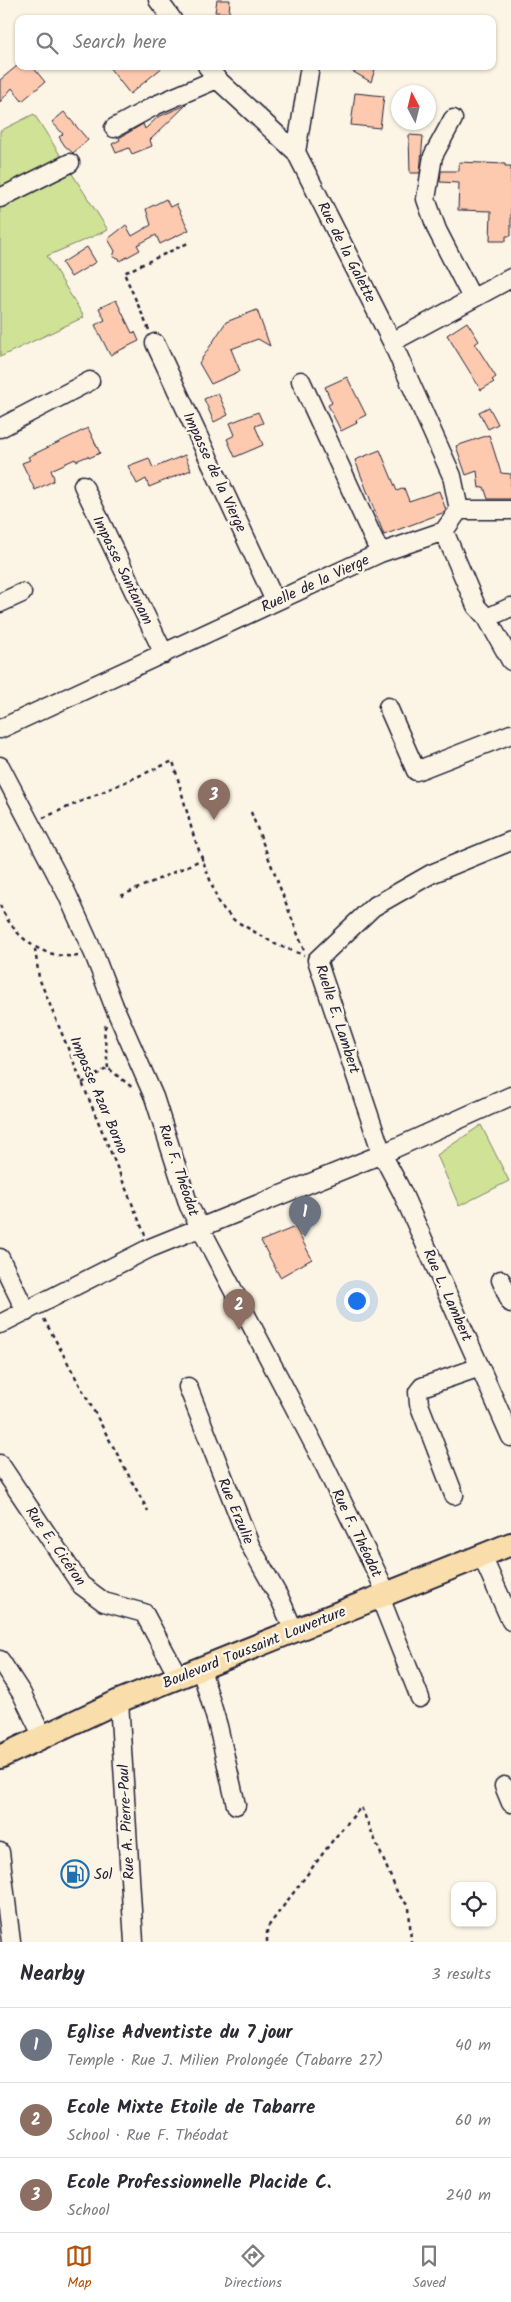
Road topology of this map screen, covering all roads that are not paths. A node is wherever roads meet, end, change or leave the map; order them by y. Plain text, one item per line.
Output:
1 (158, 0) edge
2 (169, 15) edge
3 (309, 70) edge
4 (212, 73) edge
5 (453, 119) dead end
6 (114, 128) dead end
7 (296, 152) junction
8 (70, 163) dead end
9 (0, 198) edge
10 (511, 278) edge
11 (472, 298) junction
12 (392, 342) junction
13 (155, 343) road end
14 (90, 381) dead end
15 (301, 381) dead end
16 (0, 428) edge
17 (83, 485) dead end
18 (459, 510) junction
19 (511, 510) edge
20 (444, 531) junction
21 (380, 553) junction
22 (22, 593) dead end
23 (275, 601) junction
24 (0, 603) edge
25 (511, 607) edge
26 (487, 618) junction
27 (164, 654) junction
28 (511, 661) edge
29 (388, 707) dead end
30 (0, 729) edge
31 (511, 734) edge
32 (0, 766) edge
33 (511, 841) edge
34 (511, 1096) edge
35 (382, 1154) junction
36 (199, 1226) junction
37 (0, 1258) edge
38 (501, 1280) dead end
39 (511, 1303) edge
40 (32, 1309) junction
41 (0, 1324) edge
42 (480, 1367) junction
43 (188, 1387) dead end
44 (505, 1409) edge
45 (511, 1437) edge
46 (0, 1464) edge
47 (454, 1495) dead end
48 (511, 1544) edge
49 (482, 1556) junction
50 (384, 1595) junction
51 (511, 1621) edge
52 (294, 1631) junction
53 (0, 1660) edge
54 (201, 1669) junction
55 (178, 1678) junction
56 (420, 1698) dead end
57 (119, 1701) junction
58 (43, 1737) junction
59 (0, 1757) edge
60 (504, 1786) dead end
61 (511, 1803) edge
62 (236, 1805) dead end
63 (0, 1852) edge
64 (10, 1942) edge
65 (134, 1942) edge

1 - 2 street
3 - 7 street
4 - 6 street
4 - 7 street, Rue de la Galette
5 - 11 street
7 - 12 street, Rue de la Galette
8 - 9 street
10 - 11 street
11 - 12 street
12 - 18 street
13 - 23 street, Impasse de la Vierge
14 - 16 street
15 - 21 street
17 - 27 street, Impasse Santanam
18 - 19 street
18 - 20 street
20 - 21 street, Ruelle de la Vierge
20 - 26 street
21 - 23 street, Ruelle de la Vierge
22 - 24 street
23 - 27 street, Ruelle de la Vierge
25 - 26 street
26 - 28 street
27 - 30 street, Ruelle de la Vierge
29 - 31 street
32 - 36 street, Rue F. Théodat
33 - 35 street, Ruelle E. Lambert
34 - 35 street
35 - 36 street
35 - 42 street, Rue L. Lambert
36 - 40 street
36 - 50 street, Rue F. Théodat
37 - 40 street
38 - 39 street
40 - 41 street
42 - 44 street, Rue L. Lambert
42 - 47 street
43 - 52 street, Rue Erzulie
44 - 45 street, Rue L. Lambert
46 - 55 street, Rue E. Cicéron
48 - 49 main road, Boulevard Toussaint Louverture
49 - 50 main road, Boulevard Toussaint Louverture
49 - 51 street
50 - 52 main road, Boulevard Toussaint Louverture
50 - 56 street, Rue F. Théodat
52 - 54 main road, Boulevard Toussaint Louverture
53 - 58 street
54 - 55 main road, Boulevard Toussaint Louverture
54 - 62 street
55 - 57 main road, Boulevard Toussaint Louverture
57 - 58 main road, Boulevard Toussaint Louverture
57 - 65 street, Rue A. Pierre-Paul
58 - 59 main road, Boulevard Toussaint Louverture
60 - 61 street
63 - 64 street

